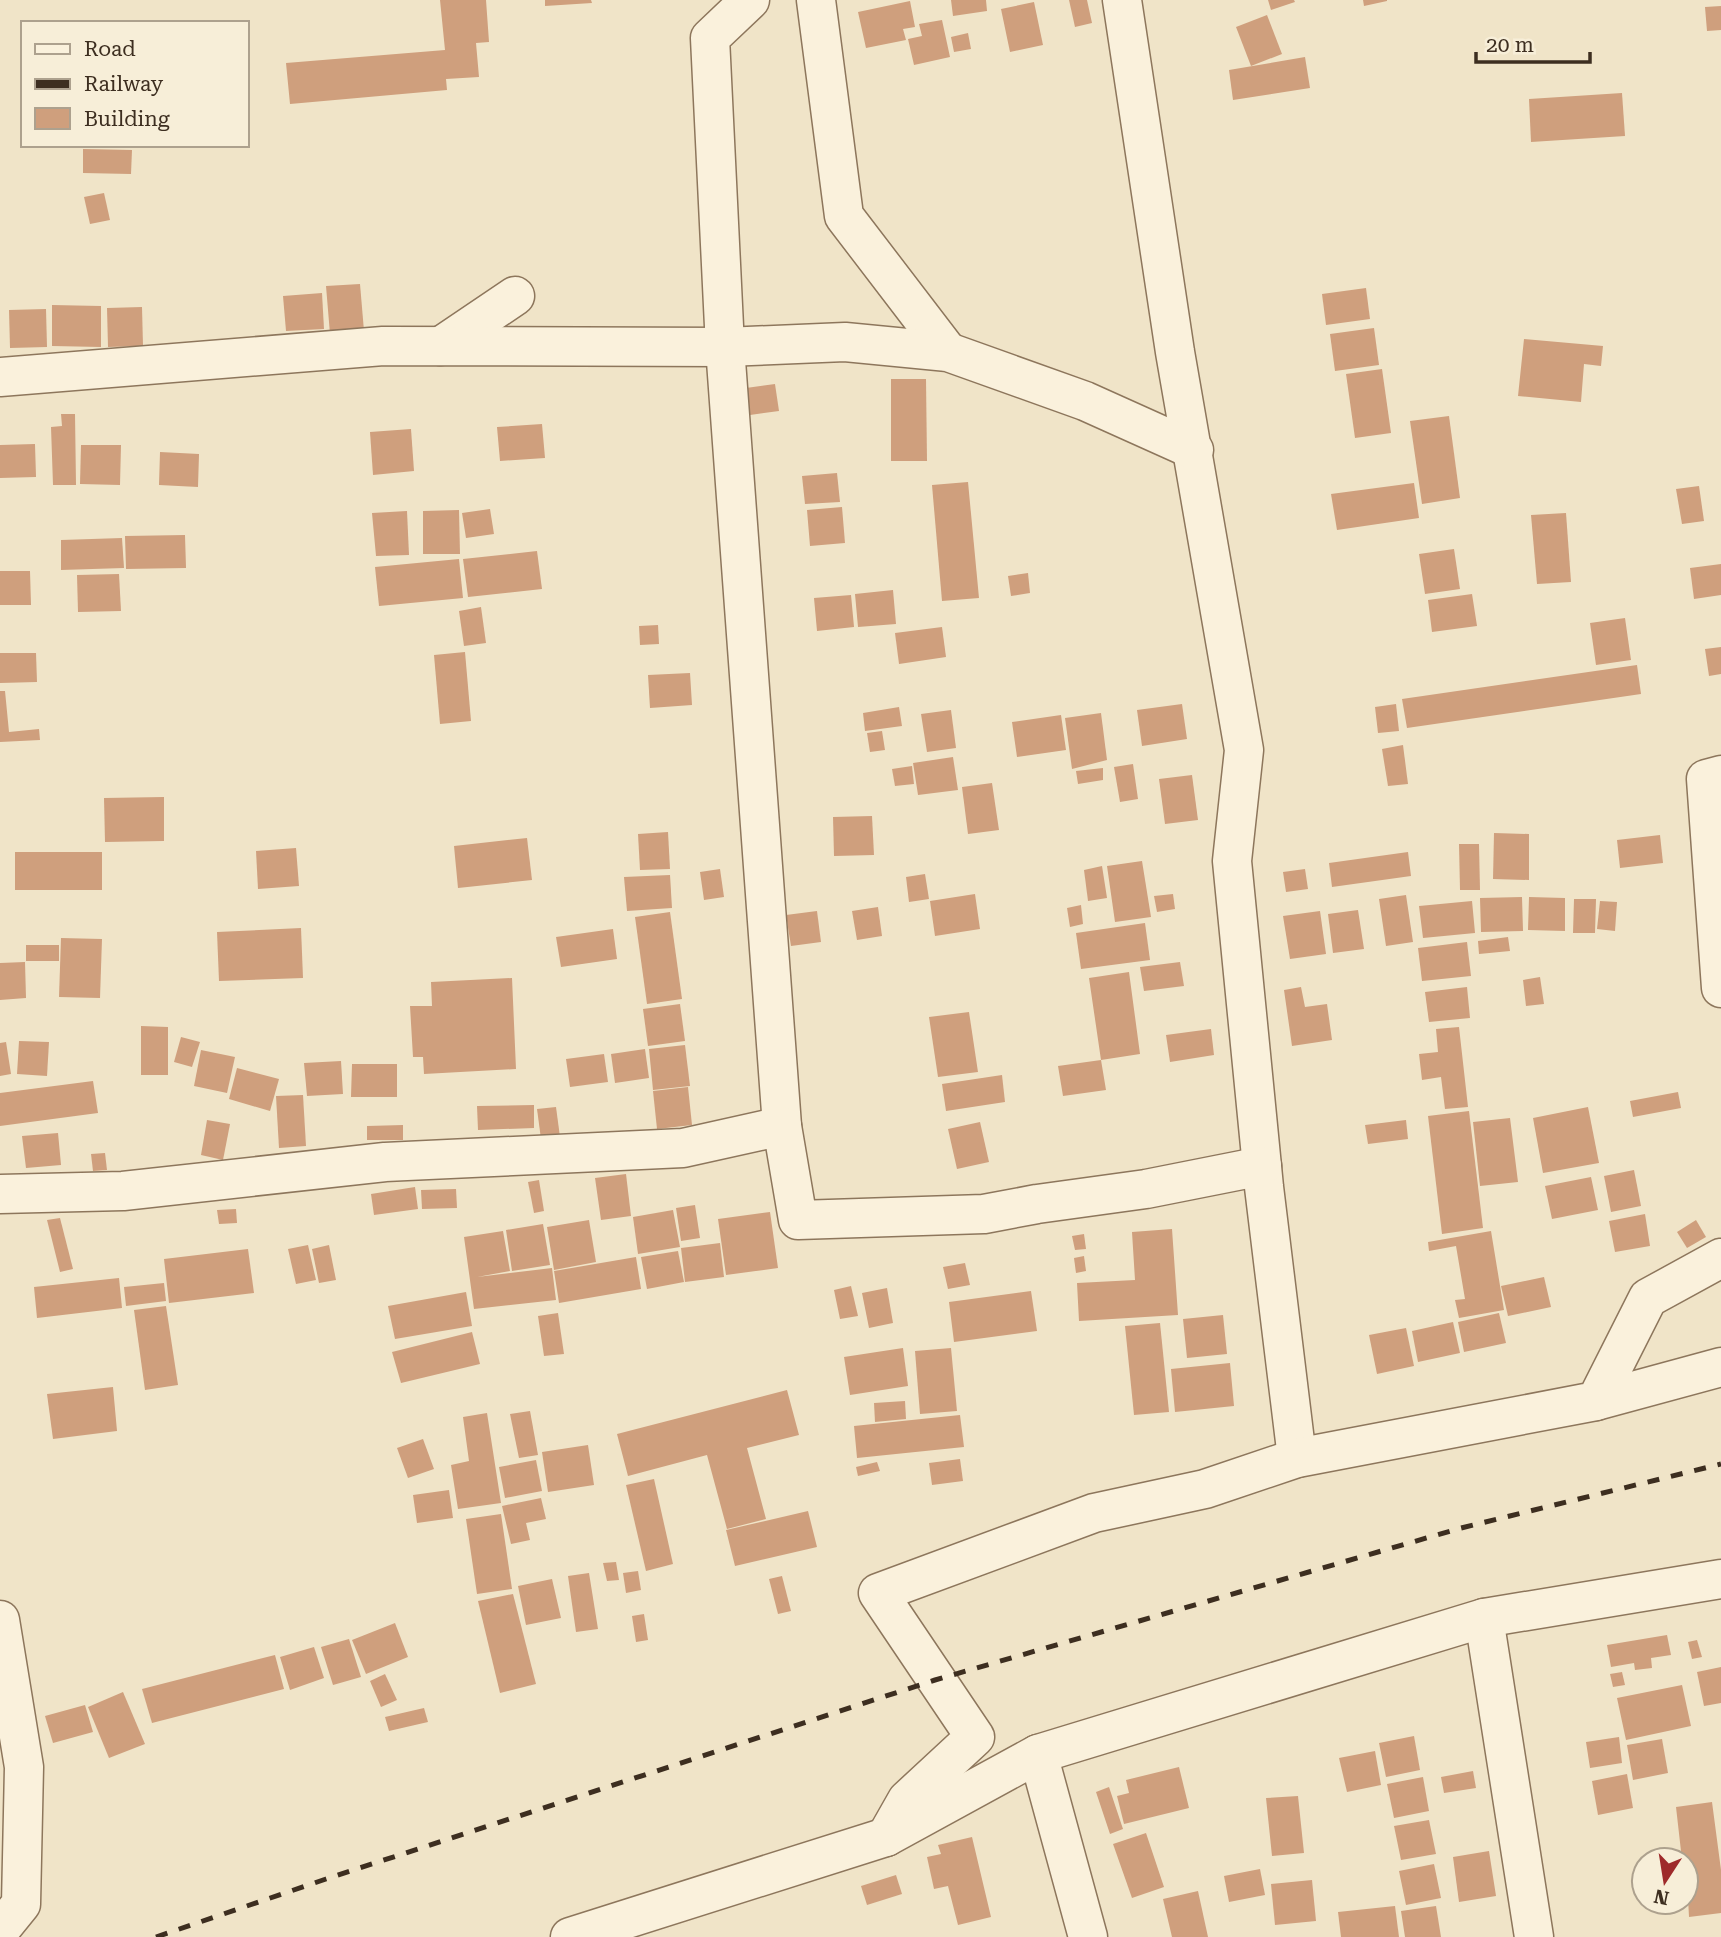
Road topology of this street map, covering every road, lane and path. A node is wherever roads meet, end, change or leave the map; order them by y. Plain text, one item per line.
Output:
1 (750, 0) edge
2 (816, 0) edge
3 (1122, 0) edge
4 (515, 296) dead end
5 (441, 346) junction
6 (724, 347) junction
7 (948, 352) junction
8 (0, 377) edge
9 (1194, 450) junction
10 (1721, 775) edge
11 (1721, 988) edge
12 (782, 1126) junction
13 (1262, 1166) junction
14 (0, 1194) edge
15 (1721, 1258) edge
16 (1721, 1367) edge
17 (1596, 1401) junction
18 (1297, 1458) junction
19 (1721, 1578) edge
20 (1484, 1618) junction
21 (0, 1620) edge
22 (1038, 1754) junction
23 (886, 1837) junction
24 (0, 1930) edge
25 (580, 1936) edge
26 (1088, 1937) edge
27 (1534, 1937) edge

1 - 6 street
2 - 7 street
3 - 9 street
4 - 5 street
5 - 6 street
5 - 8 street
6 - 7 street
6 - 12 street
7 - 9 street
9 - 13 street
10 - 11 street
12 - 13 street
12 - 14 street
13 - 18 street
15 - 17 street
16 - 17 street
17 - 18 street
18 - 23 street
19 - 20 street
20 - 22 street
20 - 27 street
21 - 24 street
22 - 23 street
22 - 26 street
23 - 25 street

